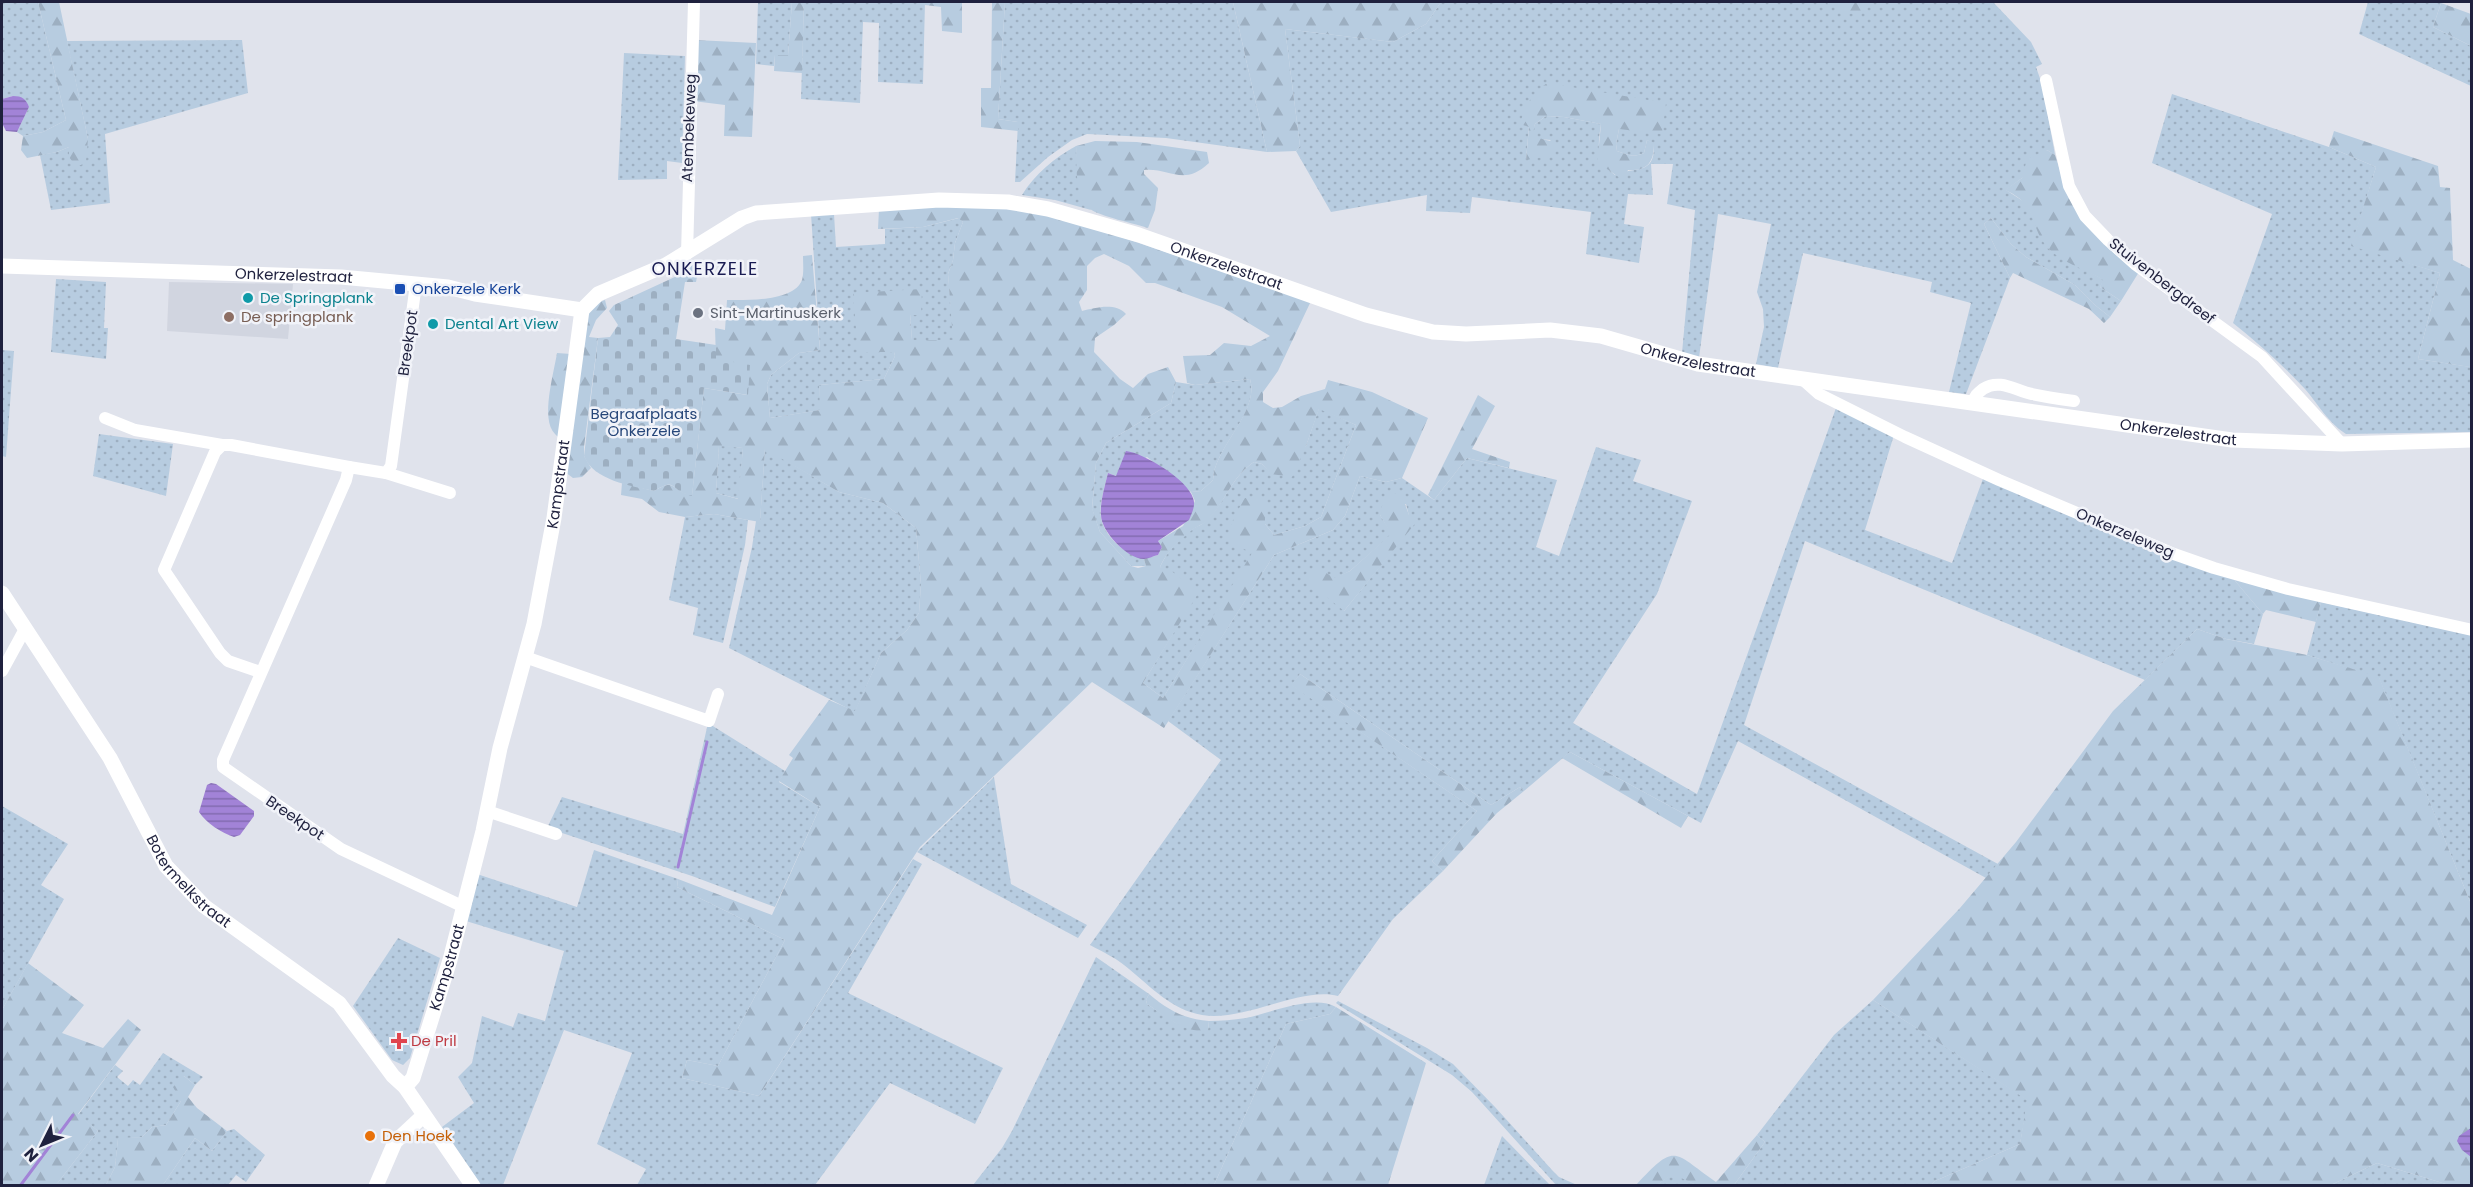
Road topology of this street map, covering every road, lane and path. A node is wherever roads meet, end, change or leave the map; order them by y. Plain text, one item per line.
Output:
1 (694, 2) edge
2 (2046, 80) dead end
3 (687, 254) junction
4 (2, 266) edge
5 (416, 284) junction
6 (582, 310) junction
7 (1802, 378) junction
8 (2074, 401) dead end
9 (1973, 403) junction
10 (105, 418) dead end
11 (2472, 440) edge
12 (2342, 444) junction
13 (222, 446) junction
14 (349, 467) junction
15 (386, 473) junction
16 (450, 493) dead end
17 (2, 593) edge
18 (25, 629) junction
19 (2472, 630) edge
20 (525, 657) junction
21 (2, 671) edge
22 (260, 672) junction
23 (718, 694) dead end
24 (487, 811) junction
25 (556, 834) dead end
26 (464, 908) junction
27 (405, 1087) junction
28 (423, 1116) junction
29 (376, 1185) edge
30 (473, 1185) edge

1 - 3 street, Atembekeweg
2 - 12 street, Stuivenbergdreef
3 - 6 street, Onkerzelestraat
3 - 7 street, Onkerzelestraat
4 - 5 street, Onkerzelestraat
5 - 6 street, Onkerzelestraat
5 - 15 street, Breekpot
6 - 20 street, Kampstraat
7 - 9 street, Onkerzelestraat
7 - 19 street, Onkerzeleweg
8 - 9 street
9 - 12 street, Onkerzelestraat
10 - 13 street
11 - 12 street, Onkerzelestraat
13 - 14 street
13 - 22 street
14 - 15 street
14 - 22 street, Breekpot
15 - 16 street
17 - 18 street, Botermelkstraat
18 - 21 street
18 - 27 street, Botermelkstraat
20 - 23 street
20 - 24 street, Kampstraat
22 - 26 street, Breekpot
24 - 25 street
24 - 26 street, Kampstraat
26 - 27 street, Kampstraat
27 - 28 street, Botermelkstraat
28 - 29 street
28 - 30 street, Botermelkstraat

